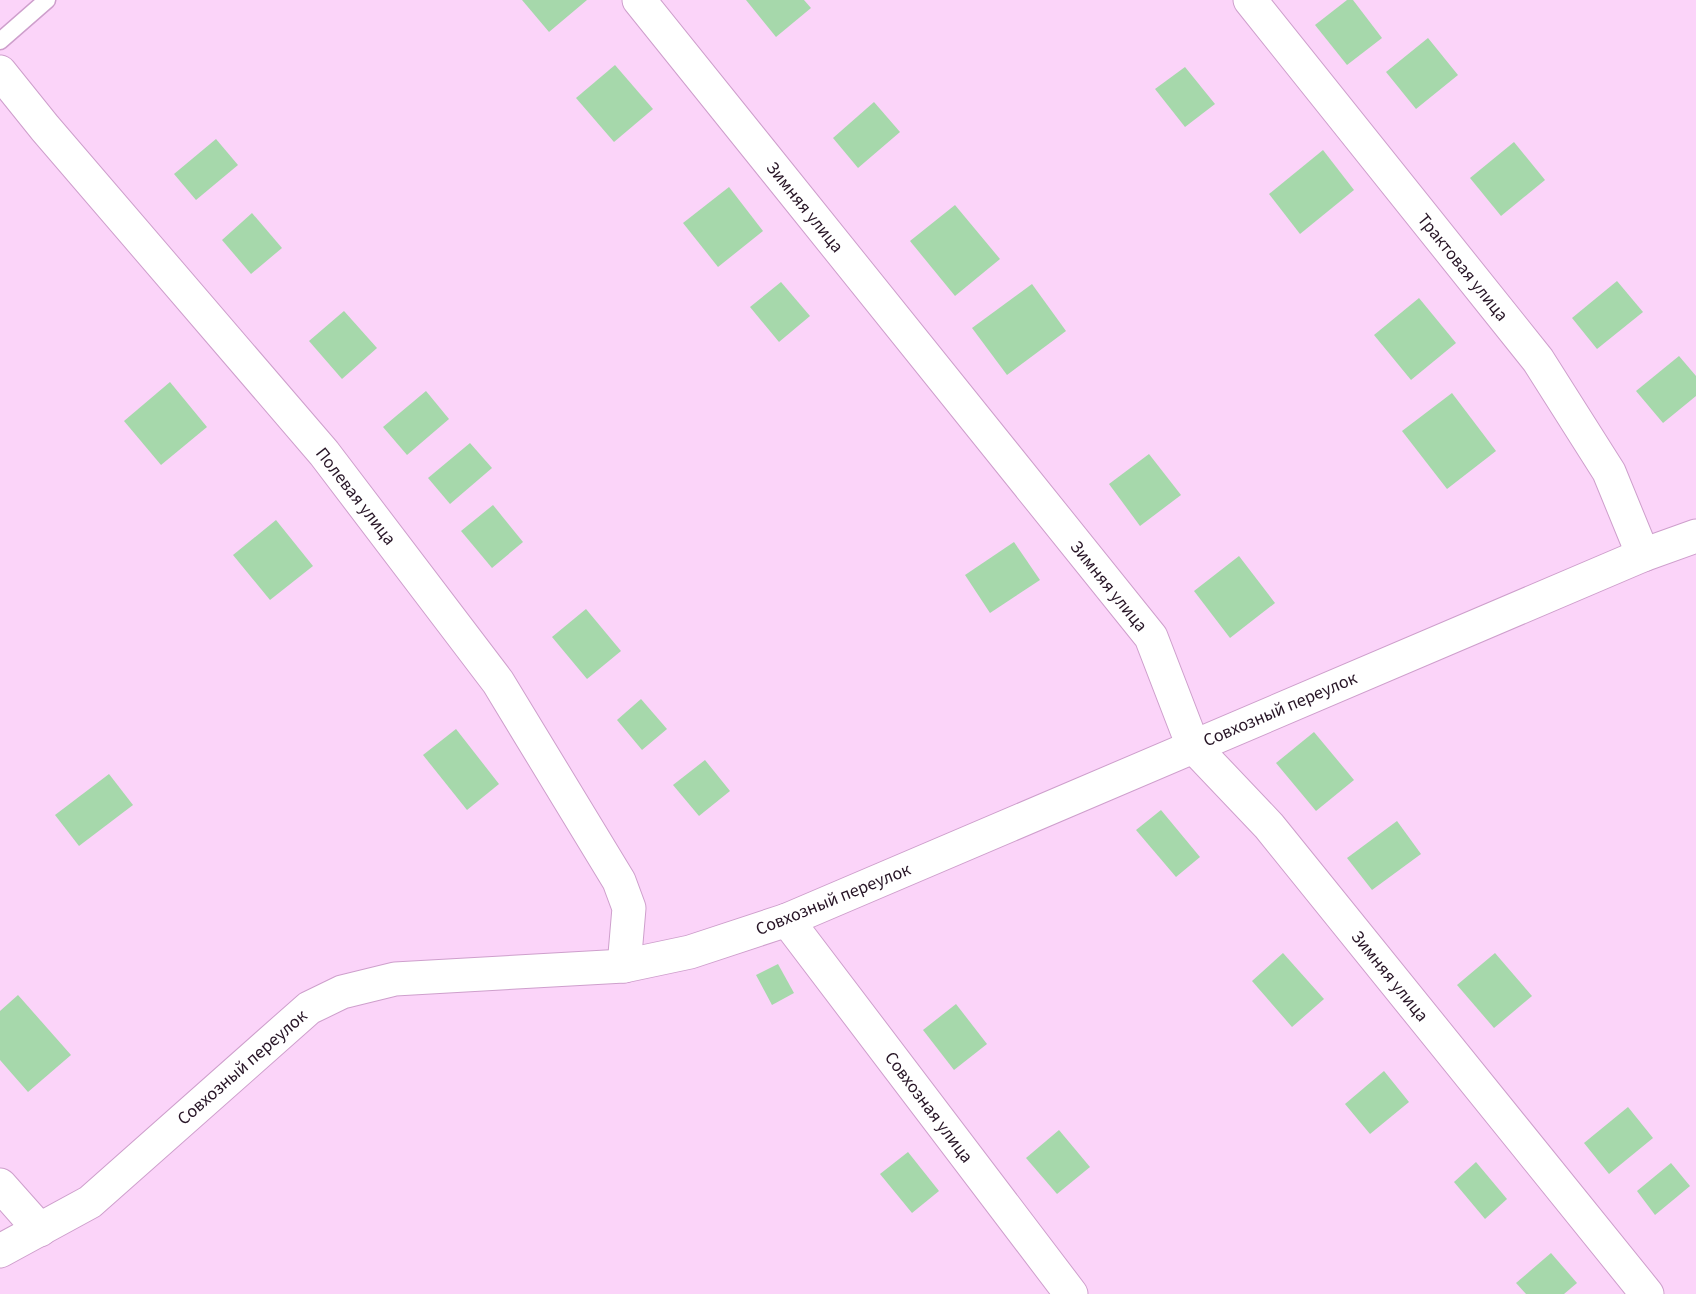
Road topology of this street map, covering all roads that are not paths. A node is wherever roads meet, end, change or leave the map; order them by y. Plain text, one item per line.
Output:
1 (47, 0) edge
2 (639, 0) edge
3 (1250, 0) edge
4 (0, 41) edge
5 (0, 72) edge
6 (1696, 536) edge
7 (1643, 555) junction
8 (1193, 746) junction
9 (787, 920) junction
10 (624, 966) junction
11 (0, 1185) edge
12 (40, 1230) junction
13 (0, 1251) edge
14 (1071, 1294) edge
15 (1647, 1294) edge

1 - 4 lane
2 - 8 street, Зимняя улица
3 - 7 street, Трактовая улица
5 - 10 street, Полевая улица
6 - 7 street, Совхозный переулок
7 - 8 street, Совхозный переулок
8 - 9 street, Совхозный переулок
8 - 15 street, Зимняя улица
9 - 10 street, Совхозный переулок
9 - 14 street, Совхозная улица
10 - 12 street, Совхозный переулок
11 - 12 street
12 - 13 street, Совхозный переулок

